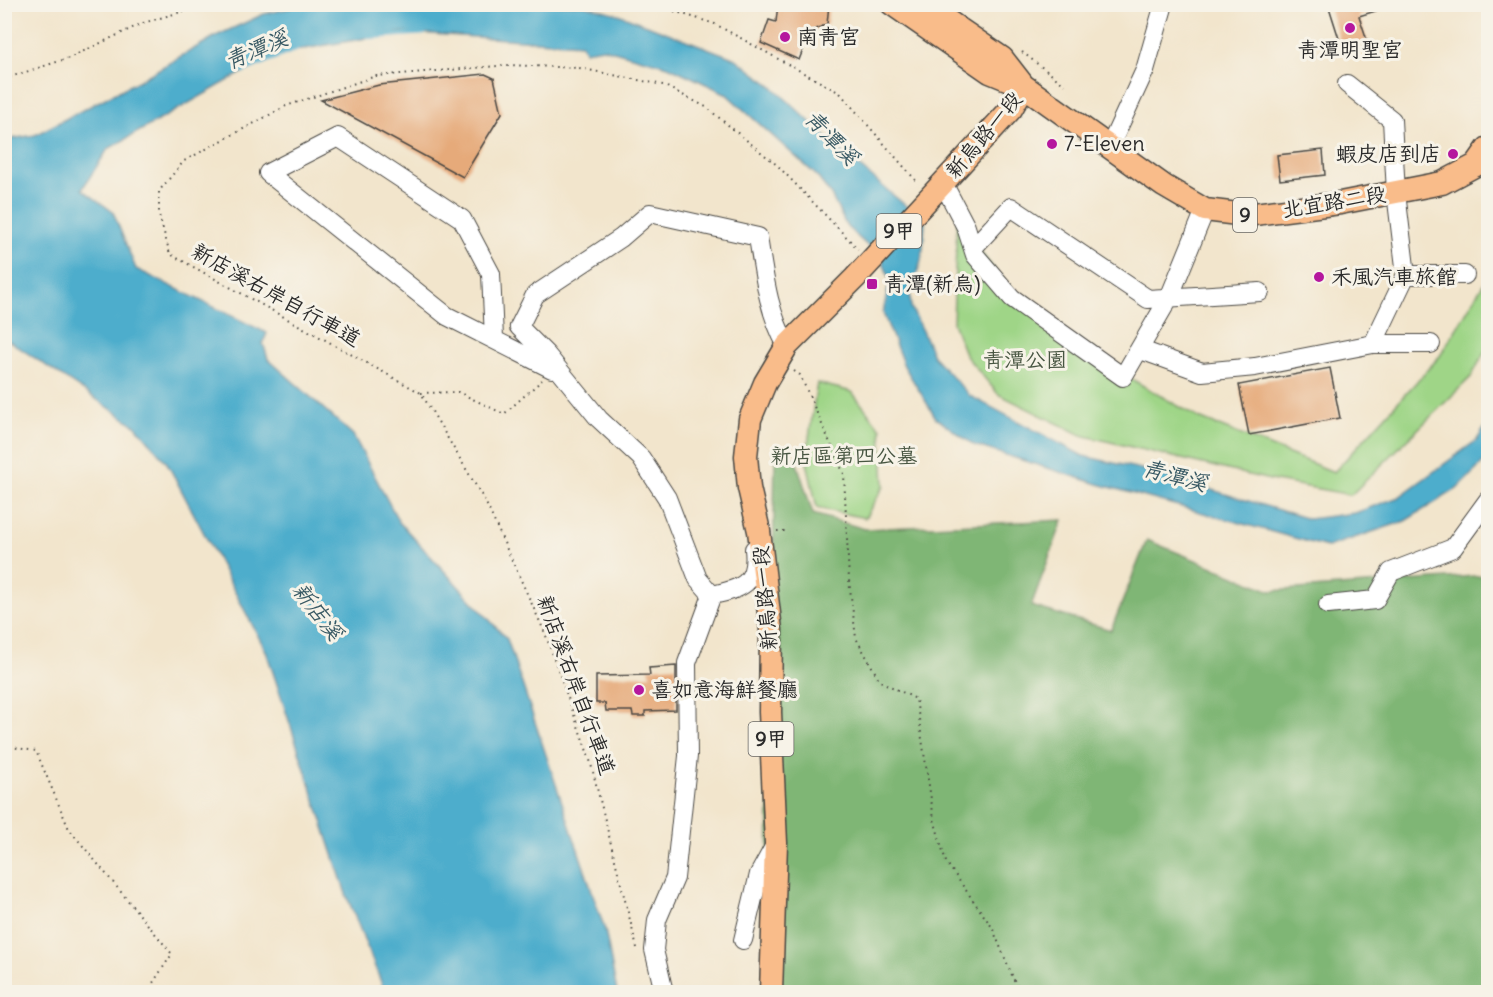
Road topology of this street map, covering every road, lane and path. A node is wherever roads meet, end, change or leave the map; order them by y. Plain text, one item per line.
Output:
1 (208, 4) edge
2 (651, 4) edge
3 (892, 4) edge
4 (923, 4) edge
5 (1164, 4) edge
6 (1021, 52) dead end
7 (4, 79) edge
8 (1347, 84) dead end
9 (1065, 85) dead end
10 (1024, 86) junction
11 (1110, 146) junction
12 (1488, 148) edge
13 (937, 190) junction
14 (1396, 193) junction
15 (1205, 210) junction
16 (973, 248) junction
17 (863, 270) junction
18 (1406, 275) junction
19 (1465, 275) dead end
20 (1260, 292) dead end
21 (1169, 298) junction
22 (494, 338) junction
23 (1373, 344) junction
24 (1431, 344) dead end
25 (1141, 350) junction
26 (783, 353) junction
27 (565, 378) junction
28 (421, 393) junction
29 (749, 488) junction
30 (1488, 500) edge
31 (712, 595) junction
32 (1328, 605) dead end
33 (4, 746) edge
34 (776, 843) junction
35 (743, 940) dead end
36 (639, 957) dead end
37 (147, 993) edge
38 (664, 993) edge
39 (771, 993) edge
40 (1019, 993) edge

1 - 7 path
2 - 13 path
3 - 10 main road, 9
4 - 10 main road, 9
5 - 11 lane
6 - 9 path
8 - 14 lane
10 - 11 main road, 北宜路二段 / 9
10 - 13 main road, 新烏路一段 / 9甲
11 - 15 main road, 北宜路二段 / 9
12 - 14 main road, 北宜路二段 / 9
13 - 16 lane
13 - 17 main road, 9甲
14 - 15 main road, 北宜路二段 / 9
14 - 18 lane
15 - 21 lane
16 - 21 lane
16 - 25 lane
17 - 26 main road, 新烏路一段 / 9甲
17 - 28 path, 新店溪右岸自行車道
18 - 19 lane
18 - 23 lane
20 - 21 lane
21 - 25 lane
22 - 22 lane
22 - 27 lane
23 - 24 lane
23 - 25 lane
26 - 27 lane
26 - 29 main road, 新烏路一段 / 9甲
26 - 40 path
27 - 28 path
27 - 31 lane
28 - 36 path, 新店溪右岸自行車道
29 - 31 lane
29 - 34 main road, 新烏路一段 / 9甲
30 - 32 lane
31 - 38 lane
33 - 37 path
34 - 35 lane
34 - 39 main road, 新烏路一段 / 9甲

